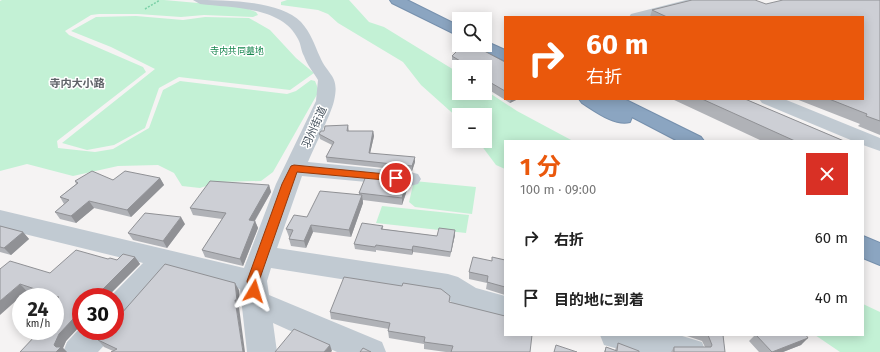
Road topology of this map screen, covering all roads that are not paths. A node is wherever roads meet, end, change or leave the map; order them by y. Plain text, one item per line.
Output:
1 (200, 0) edge
2 (397, 0) edge
3 (415, 0) edge
4 (701, 0) edge
5 (640, 16) edge
6 (452, 19) edge
7 (452, 28) edge
8 (590, 100) edge
9 (612, 100) edge
10 (771, 100) edge
11 (777, 100) edge
12 (664, 140) edge
13 (692, 140) edge
14 (880, 143) edge
15 (294, 168) junction
16 (410, 179) dead end
17 (0, 219) edge
18 (864, 230) edge
19 (880, 238) edge
20 (864, 247) edge
21 (880, 255) edge
22 (164, 258) junction
23 (257, 279) junction
24 (124, 301) edge
25 (504, 309) edge
26 (619, 336) edge
27 (89, 340) edge
28 (78, 352) edge
29 (262, 352) edge
30 (371, 352) edge
31 (691, 352) edge

1 - 15 street, 羽州街道
2 - 7 highway
3 - 6 highway
4 - 5 street
8 - 12 highway
9 - 13 highway
10 - 14 street
11 - 14 street
15 - 16 street
15 - 23 street, 羽州街道
17 - 22 street
18 - 19 highway
20 - 21 highway
22 - 23 street
22 - 24 street
23 - 25 street
23 - 29 street, 羽州街道
23 - 30 street
26 - 31 street
27 - 28 street

